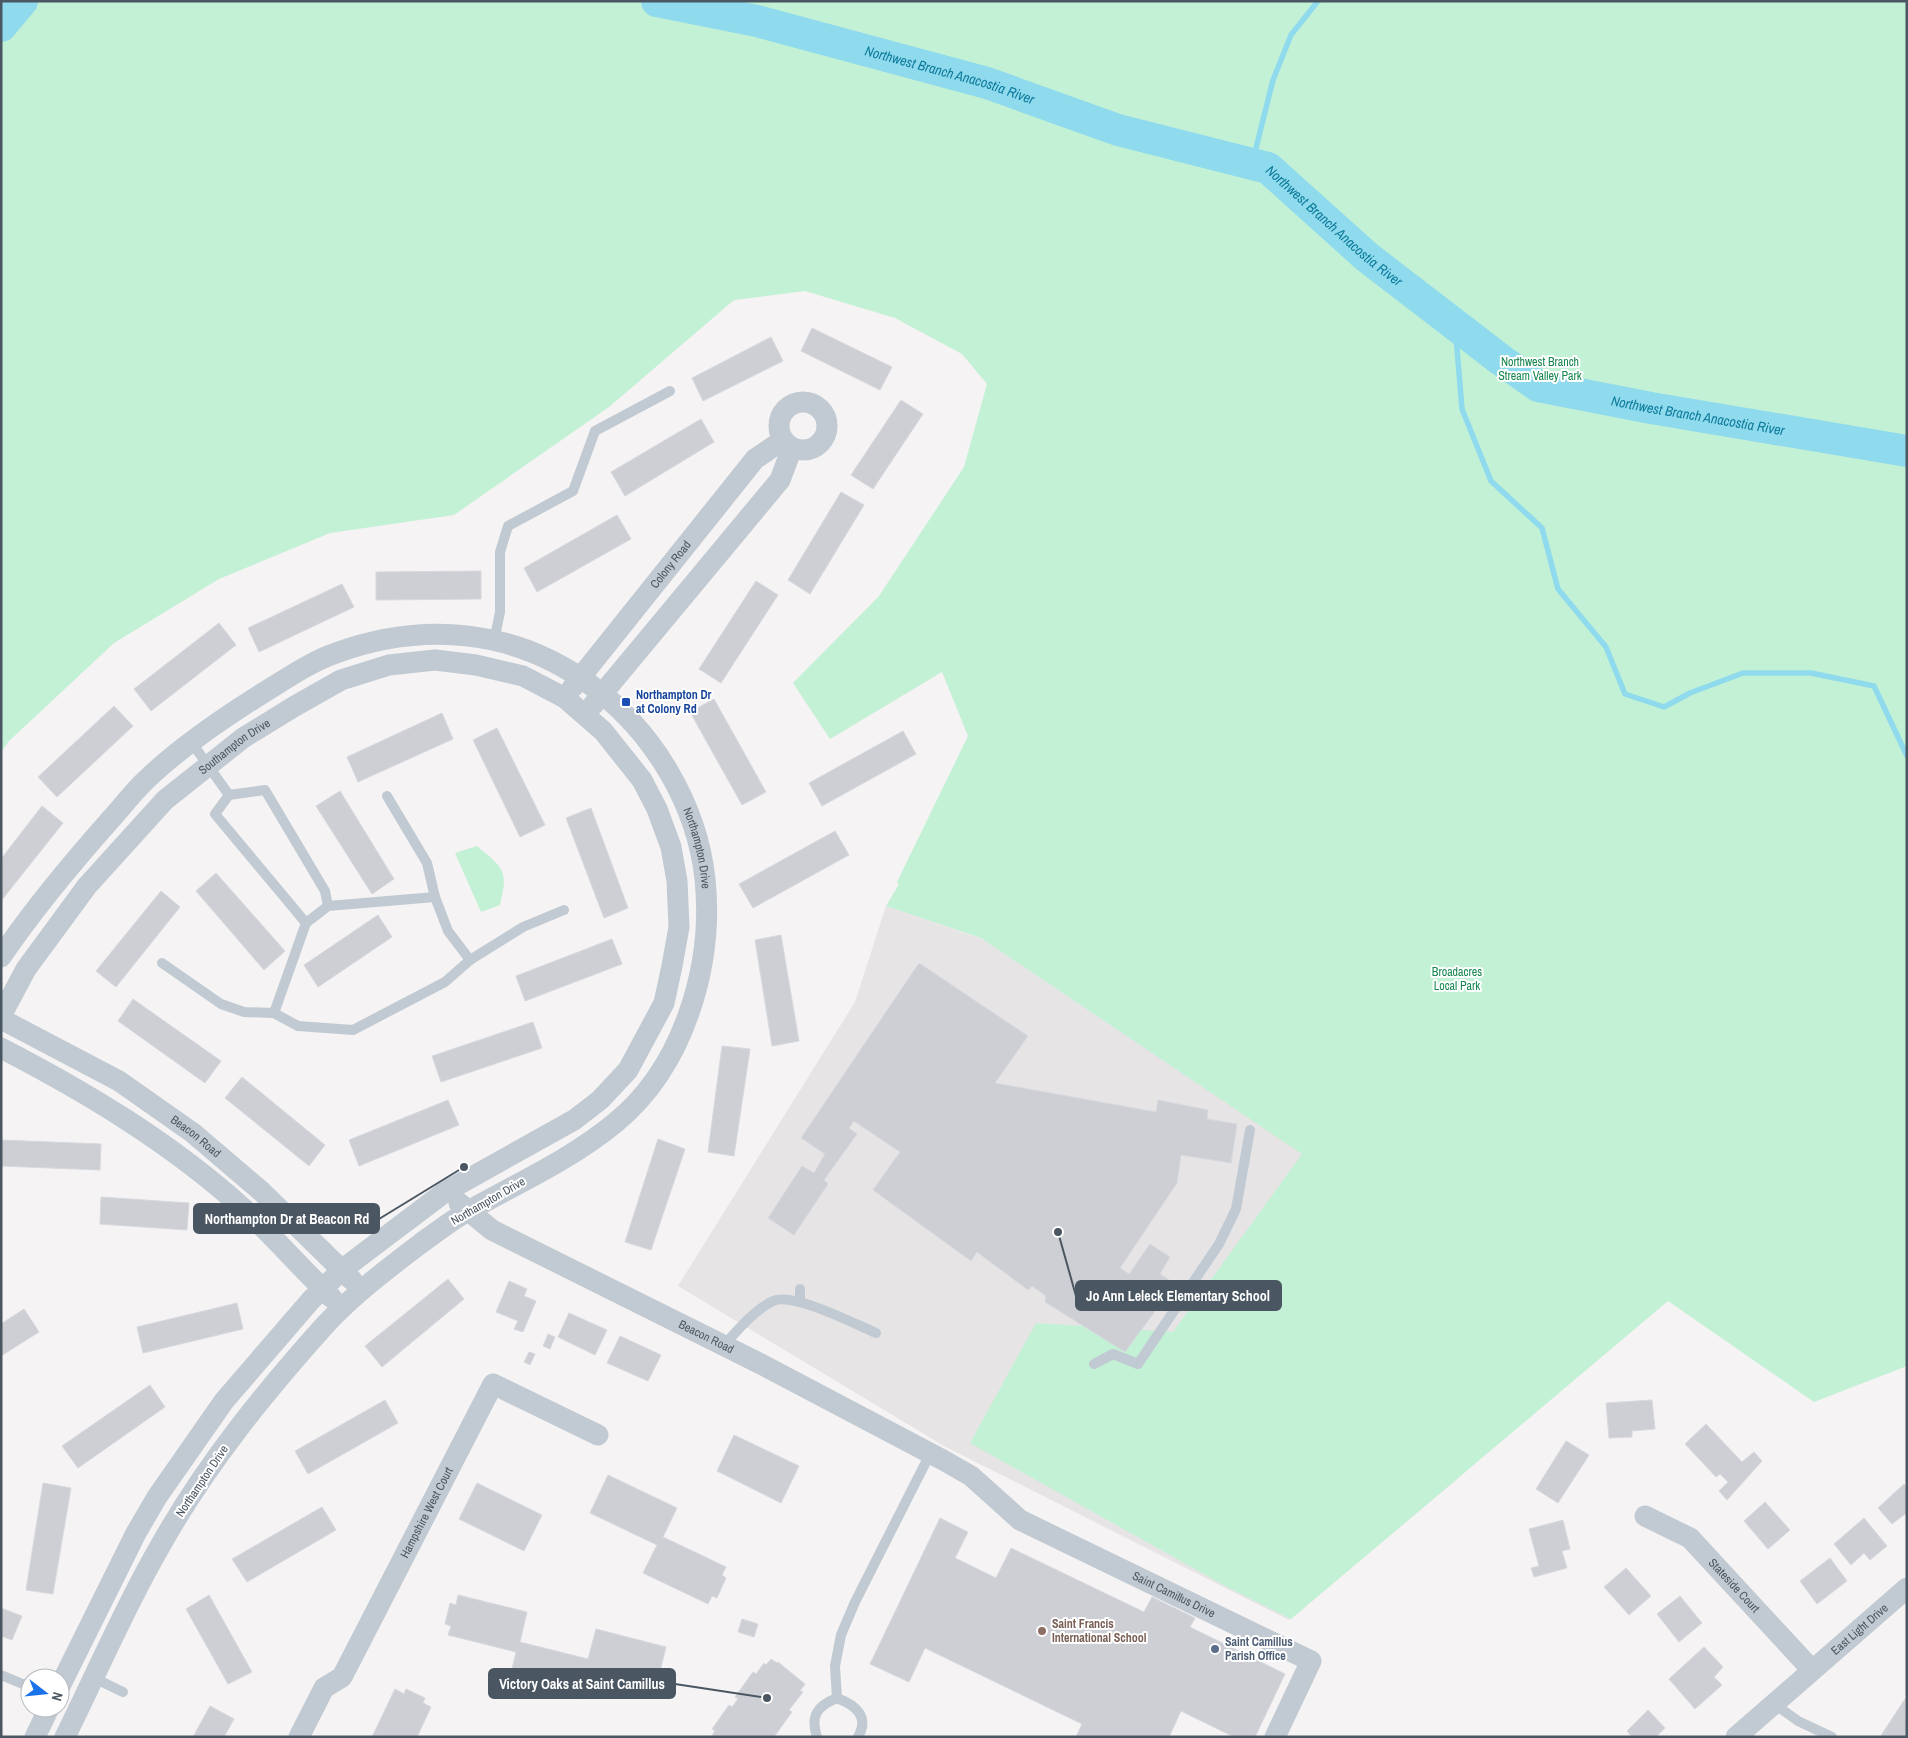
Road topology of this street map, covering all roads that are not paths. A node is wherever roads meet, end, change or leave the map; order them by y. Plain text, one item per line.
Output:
1 (670, 391) dead end
2 (494, 641) junction
3 (579, 676) junction
4 (602, 693) junction
5 (565, 698) junction
6 (586, 715) junction
7 (192, 743) junction
8 (208, 765) junction
9 (229, 795) junction
10 (387, 796) dead end
11 (435, 897) junction
12 (328, 906) junction
13 (564, 910) dead end
14 (679, 912) junction
15 (706, 912) junction
16 (306, 923) junction
17 (1, 957) edge
18 (470, 960) junction
19 (162, 963) dead end
20 (274, 1013) junction
21 (1, 1017) edge
22 (1, 1048) edge
23 (1250, 1130) dead end
24 (445, 1192) junction
25 (469, 1211) junction
26 (343, 1269) junction
27 (322, 1289) junction
28 (800, 1289) dead end
29 (361, 1290) junction
30 (800, 1301) junction
31 (342, 1308) junction
32 (876, 1333) dead end
33 (724, 1345) junction
34 (1094, 1364) dead end
35 (598, 1435) dead end
36 (930, 1454) junction
37 (971, 1476) joint
38 (1645, 1516) dead end
39 (1907, 1588) edge
40 (69, 1668) edge
41 (1812, 1670) junction
42 (2, 1678) edge
43 (94, 1678) junction
44 (20, 1684) edge
45 (123, 1692) dead end
46 (837, 1698) junction
47 (1773, 1703) junction
48 (44, 1718) edge
49 (35, 1737) edge
50 (65, 1737) edge
51 (299, 1737) edge
52 (817, 1737) edge
53 (858, 1737) edge
54 (1275, 1737) edge
55 (1736, 1737) edge
56 (1832, 1737) edge

1 - 2 lane
2 - 3 street
2 - 7 street
3 - 4 street, Northampton Drive
3 - 4 street, Colony Road
3 - 5 street, Colony Road
4 - 6 street, Colony Road
4 - 15 street, Northampton Drive
5 - 6 street, Northampton Drive
5 - 8 street, Southampton Drive
6 - 14 street, Northampton Drive
7 - 8 lane
7 - 17 street
8 - 9 lane
8 - 21 street, Southampton Drive
9 - 12 lane
9 - 16 lane
10 - 11 lane
11 - 12 lane
11 - 18 lane
12 - 16 lane
13 - 18 lane
14 - 15 street
14 - 24 street, Northampton Drive
15 - 25 street, Northampton Drive
16 - 20 lane
18 - 20 lane
19 - 20 lane
21 - 26 street, Beacon Road
22 - 27 street, Beacon Road
23 - 34 lane
24 - 25 street, Beacon Road
24 - 26 street, Northampton Drive
25 - 29 street, Northampton Drive
25 - 33 street, Beacon Road
26 - 27 street, Northampton Drive
26 - 29 street, Beacon Road
27 - 31 street, Beacon Road
27 - 40 street, Northampton Drive
28 - 30 lane
29 - 31 street, Northampton Drive
30 - 32 lane
30 - 33 lane
31 - 43 street, Northampton Drive
33 - 36 street, Beacon Road
35 - 51 street, Hampshire West Court
36 - 37 street, Beacon Road
36 - 46 lane
37 - 54 street, Saint Camillus Drive
38 - 41 street, Stateside Court
39 - 41 street, East Light Drive
41 - 47 street, East Light Drive
42 - 44 lane
43 - 45 lane
43 - 50 street, Northampton Drive
46 - 52 lane
46 - 53 lane
47 - 55 street, East Light Drive
47 - 56 lane
48 - 49 street

